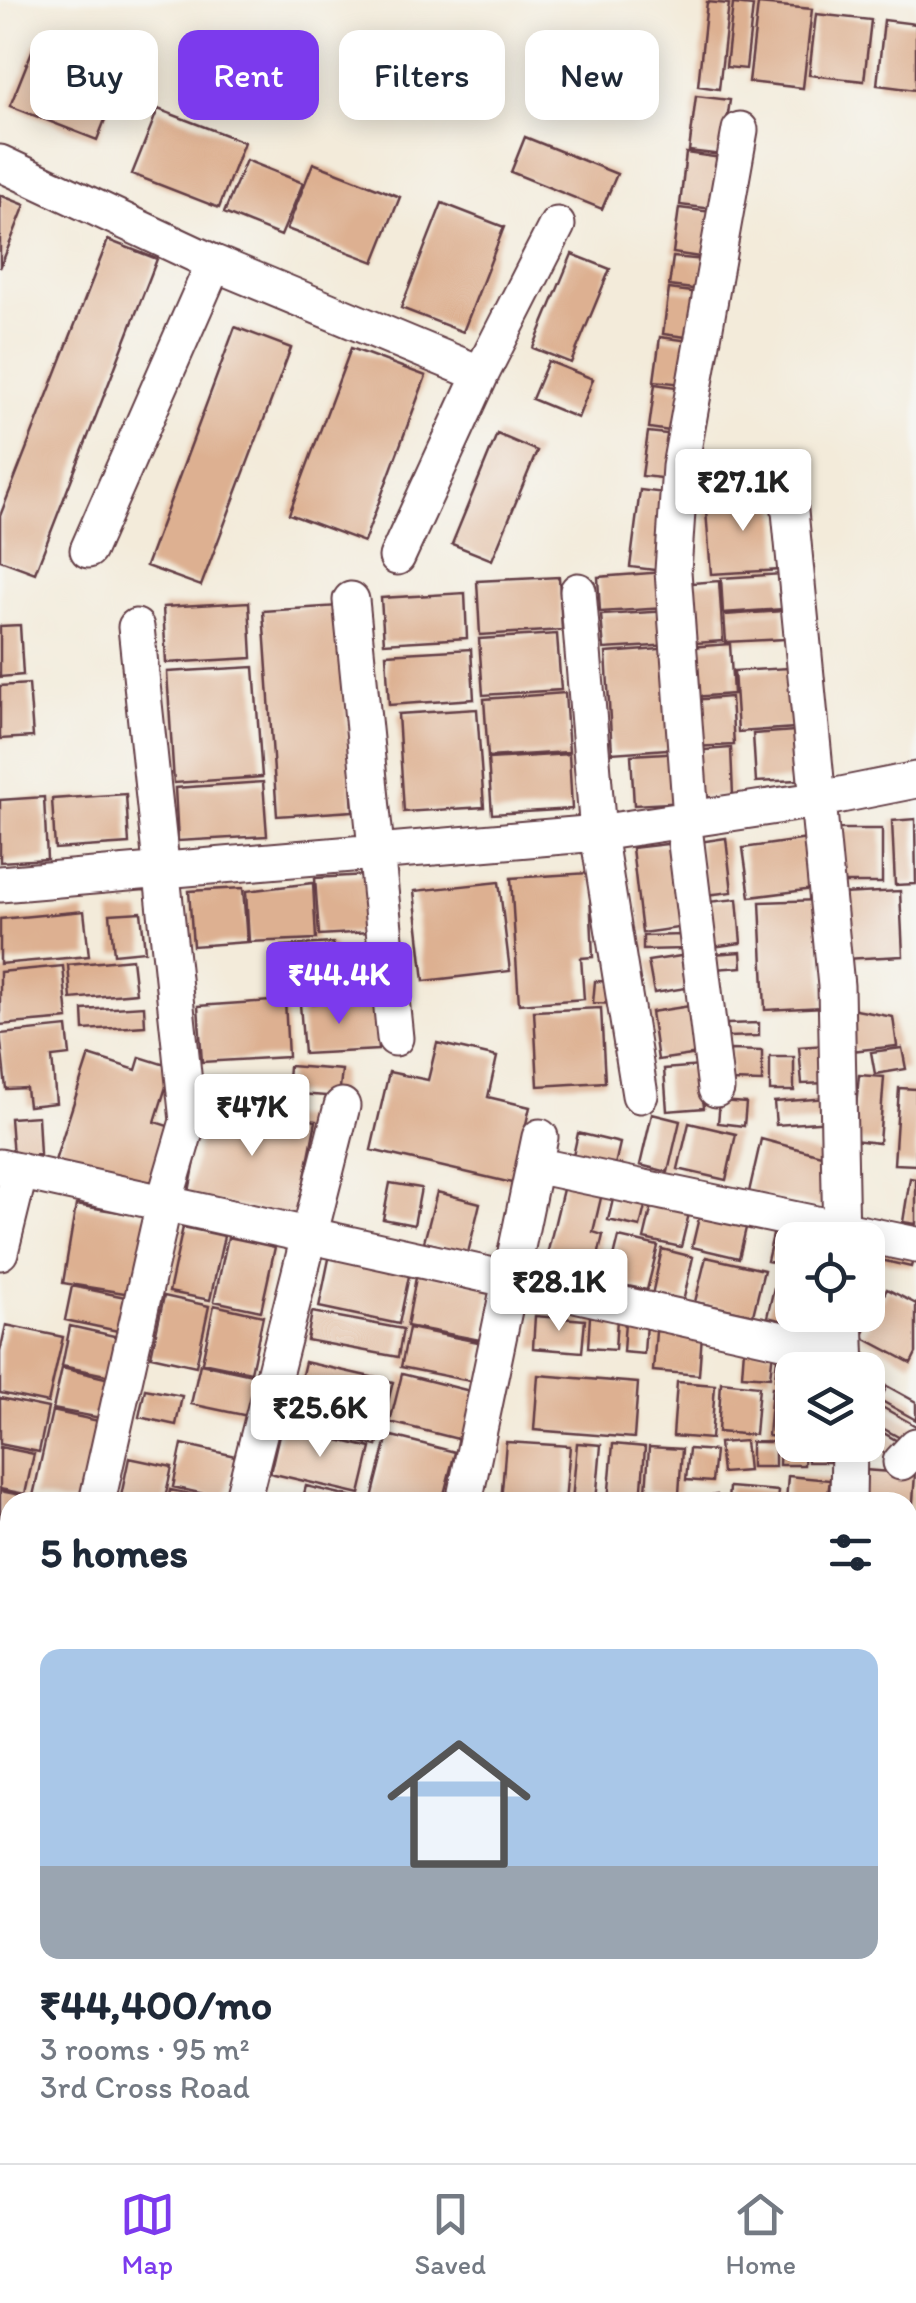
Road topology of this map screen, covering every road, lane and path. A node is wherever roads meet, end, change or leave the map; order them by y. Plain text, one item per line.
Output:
1 (740, 130) dead end
2 (0, 163) edge
3 (557, 225) dead end
4 (214, 263) junction
5 (481, 374) junction
6 (790, 501) dead end
7 (88, 550) dead end
8 (396, 557) dead end
9 (578, 591) dead end
10 (350, 600) dead end
11 (136, 627) dead end
12 (916, 780) edge
13 (816, 800) junction
14 (687, 819) junction
15 (598, 833) junction
16 (378, 852) junction
17 (160, 870) junction
18 (0, 884) edge
19 (395, 1038) dead end
20 (716, 1089) dead end
21 (640, 1095) dead end
22 (342, 1106) dead end
23 (10, 1169) edge
24 (164, 1203) junction
25 (794, 1222) edge
26 (841, 1222) edge
27 (307, 1236) junction
28 (885, 1241) edge
29 (916, 1245) edge
30 (0, 1252) edge
31 (510, 1280) junction
32 (806, 1352) edge
33 (849, 1462) edge
34 (99, 1492) edge
35 (244, 1492) edge
36 (466, 1492) edge
37 (848, 1492) edge

1 - 14 street
2 - 4 street
3 - 5 street
4 - 5 street
4 - 7 street
5 - 8 street
6 - 13 street
9 - 15 street
10 - 16 street
11 - 17 street
12 - 13 street
13 - 14 street
13 - 26 street
14 - 15 street
14 - 20 street
15 - 16 street
15 - 21 street
16 - 17 street
16 - 19 street
17 - 18 street
17 - 24 street
22 - 27 street
23 - 24 street
23 - 30 street
24 - 27 street
24 - 34 street
25 - 31 street
27 - 31 street
27 - 35 street
28 - 29 street
31 - 32 street
31 - 36 street
33 - 37 street

